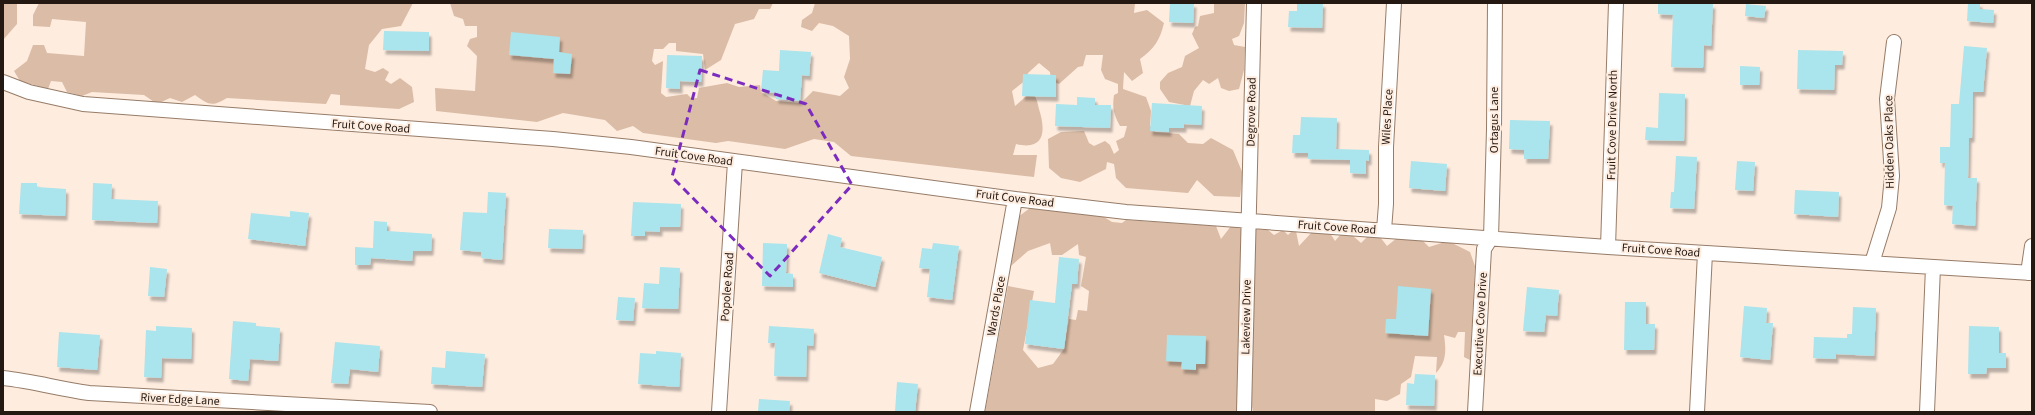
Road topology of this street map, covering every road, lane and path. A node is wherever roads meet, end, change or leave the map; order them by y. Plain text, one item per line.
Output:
1 (1254, 3) edge
2 (1394, 3) edge
3 (1495, 3) edge
4 (1616, 3) edge
5 (1894, 42) dead end
6 (3, 82) edge
7 (735, 162) junction
8 (1015, 199) junction
9 (1249, 221) junction
10 (1384, 230) junction
11 (1491, 238) junction
12 (2032, 246) edge
13 (1608, 247) junction
14 (1705, 253) junction
15 (1872, 263) junction
16 (1933, 267) junction
17 (2030, 273) edge
18 (3, 378) edge
19 (430, 412) edge
20 (719, 412) edge
21 (977, 412) edge
22 (1244, 412) edge
23 (1475, 412) edge
24 (1697, 412) edge
25 (1927, 412) edge

1 - 9 street, Degrove Road
2 - 10 street, Wiles Place
3 - 11 street, Ortagus Lane
4 - 13 street, Fruit Cove Drive North
5 - 15 street, Hidden Oaks Place
6 - 7 street, Fruit Cove Road
7 - 8 street, Fruit Cove Road
7 - 20 street, Popolee Road
8 - 9 street, Fruit Cove Road
8 - 21 street, Wards Place
9 - 10 street, Fruit Cove Road
9 - 22 street, Lakeview Drive
10 - 11 street, Fruit Cove Road
11 - 13 street, Fruit Cove Road
11 - 23 street, Executive Cove Drive
12 - 17 street
13 - 14 street, Fruit Cove Road
14 - 15 street, Fruit Cove Road
14 - 24 street
15 - 16 street, Fruit Cove Road
16 - 17 street, Fruit Cove Road
16 - 25 street
18 - 19 street, River Edge Lane

